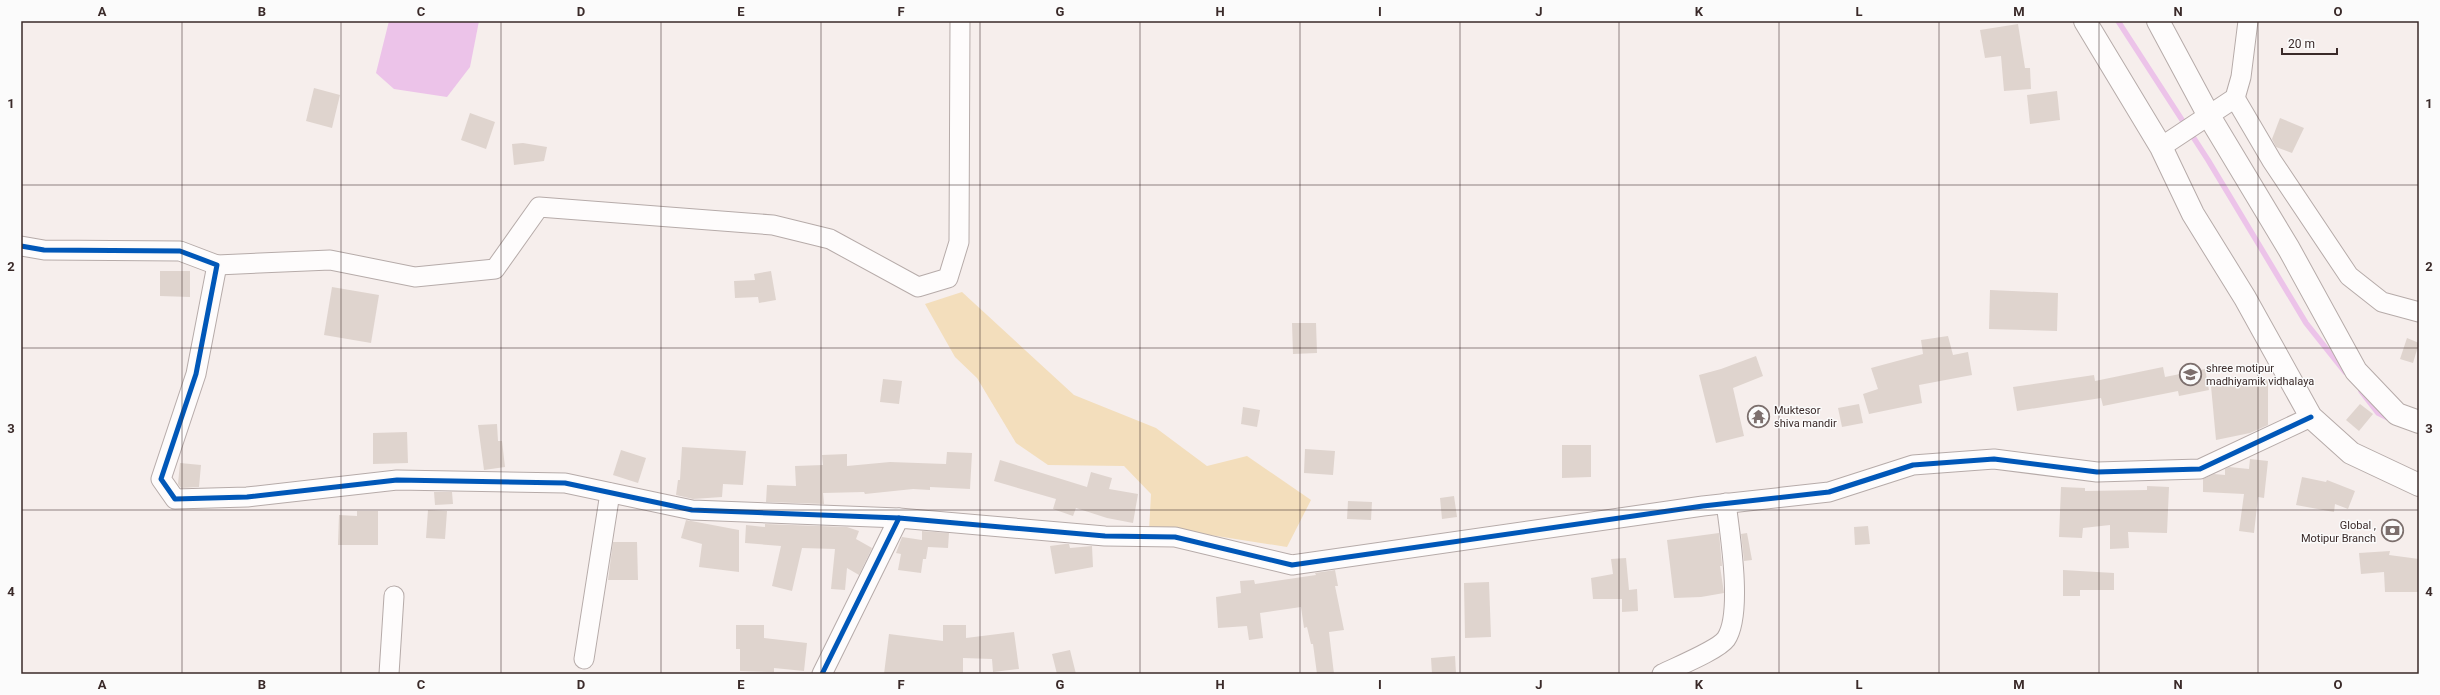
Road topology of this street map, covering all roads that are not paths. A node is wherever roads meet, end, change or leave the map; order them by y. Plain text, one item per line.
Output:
1 (960, 21) edge
2 (2085, 21) edge
3 (2158, 21) edge
4 (2248, 21) edge
5 (2235, 98) junction
6 (2204, 119) junction
7 (2168, 142) junction
8 (21, 246) edge
9 (217, 265) junction
10 (2419, 312) edge
11 (2310, 417) junction
12 (2419, 422) edge
13 (2419, 485) edge
14 (610, 493) junction
15 (1726, 503) junction
16 (899, 518) junction
17 (394, 596) dead end
18 (584, 660) dead end
19 (389, 674) edge
20 (822, 674) edge
21 (1662, 674) edge

1 - 9 street
2 - 7 main road
3 - 6 main road
4 - 5 street
5 - 6 street
5 - 10 street
6 - 7 street
6 - 12 main road
7 - 11 main road
8 - 9 street
9 - 14 street
11 - 13 main road
11 - 15 street
14 - 16 street
14 - 18 street
15 - 16 street
15 - 21 street
16 - 20 street
17 - 19 street

